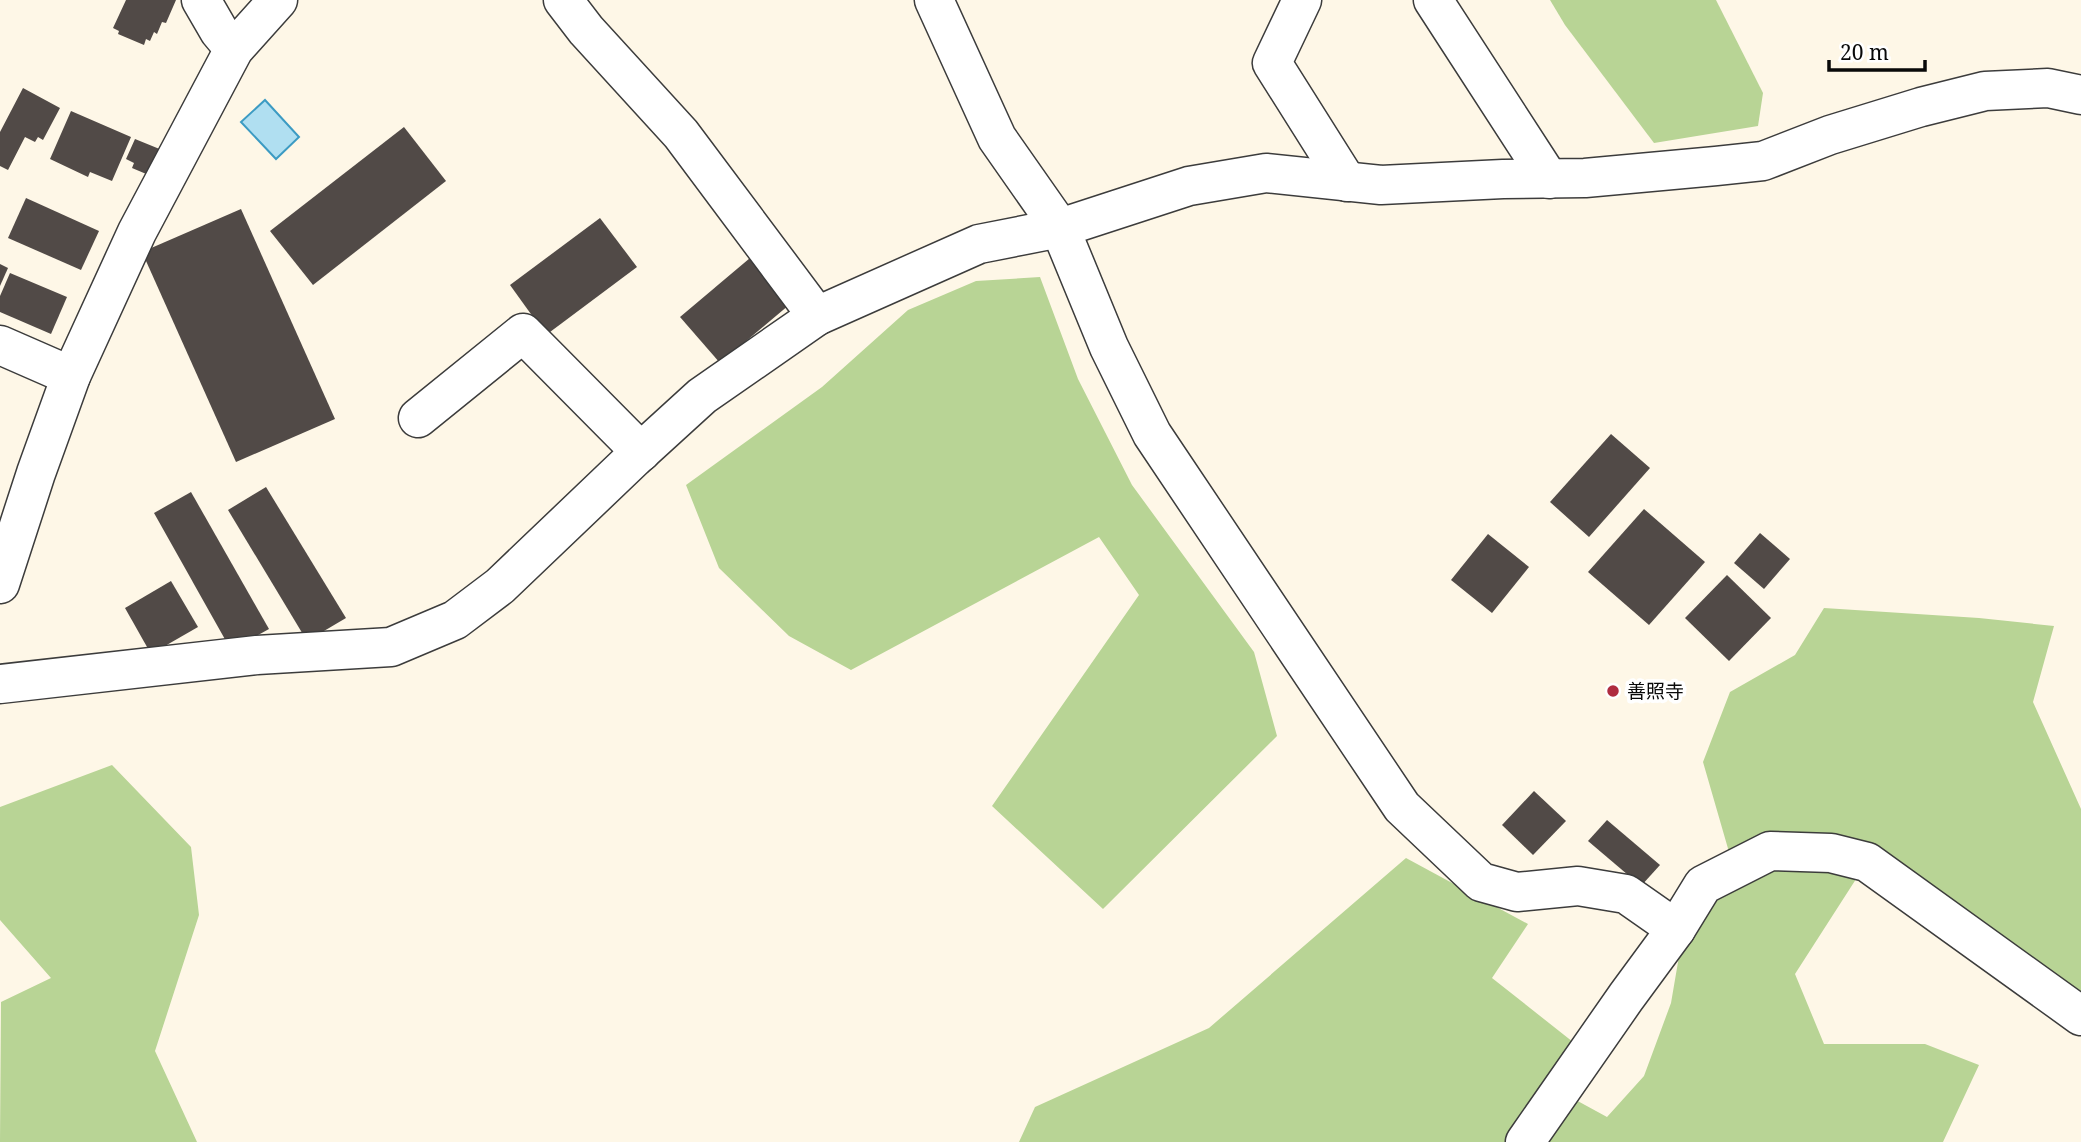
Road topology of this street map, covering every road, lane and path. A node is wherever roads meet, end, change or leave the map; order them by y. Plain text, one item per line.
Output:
1 (201, 0) edge
2 (278, 0) edge
3 (563, 0) edge
4 (934, 0) edge
5 (1302, 0) edge
6 (1433, 0) edge
7 (234, 49) junction
8 (2081, 95) edge
9 (1549, 178) junction
10 (1347, 181) junction
11 (1060, 228) junction
12 (817, 316) junction
13 (0, 345) edge
14 (71, 376) junction
15 (418, 418) dead end
16 (641, 452) junction
17 (0, 584) edge
18 (0, 684) edge
19 (1676, 929) junction
20 (2081, 1016) edge
21 (1525, 1142) edge

1 - 7 street
2 - 7 street
3 - 12 street
4 - 11 street
5 - 10 street
6 - 9 street
7 - 14 street
8 - 9 street
9 - 10 street
10 - 11 street
11 - 12 street
11 - 19 street
12 - 16 street
13 - 14 street
14 - 17 street
15 - 16 street
16 - 18 street
19 - 20 street
19 - 21 street

